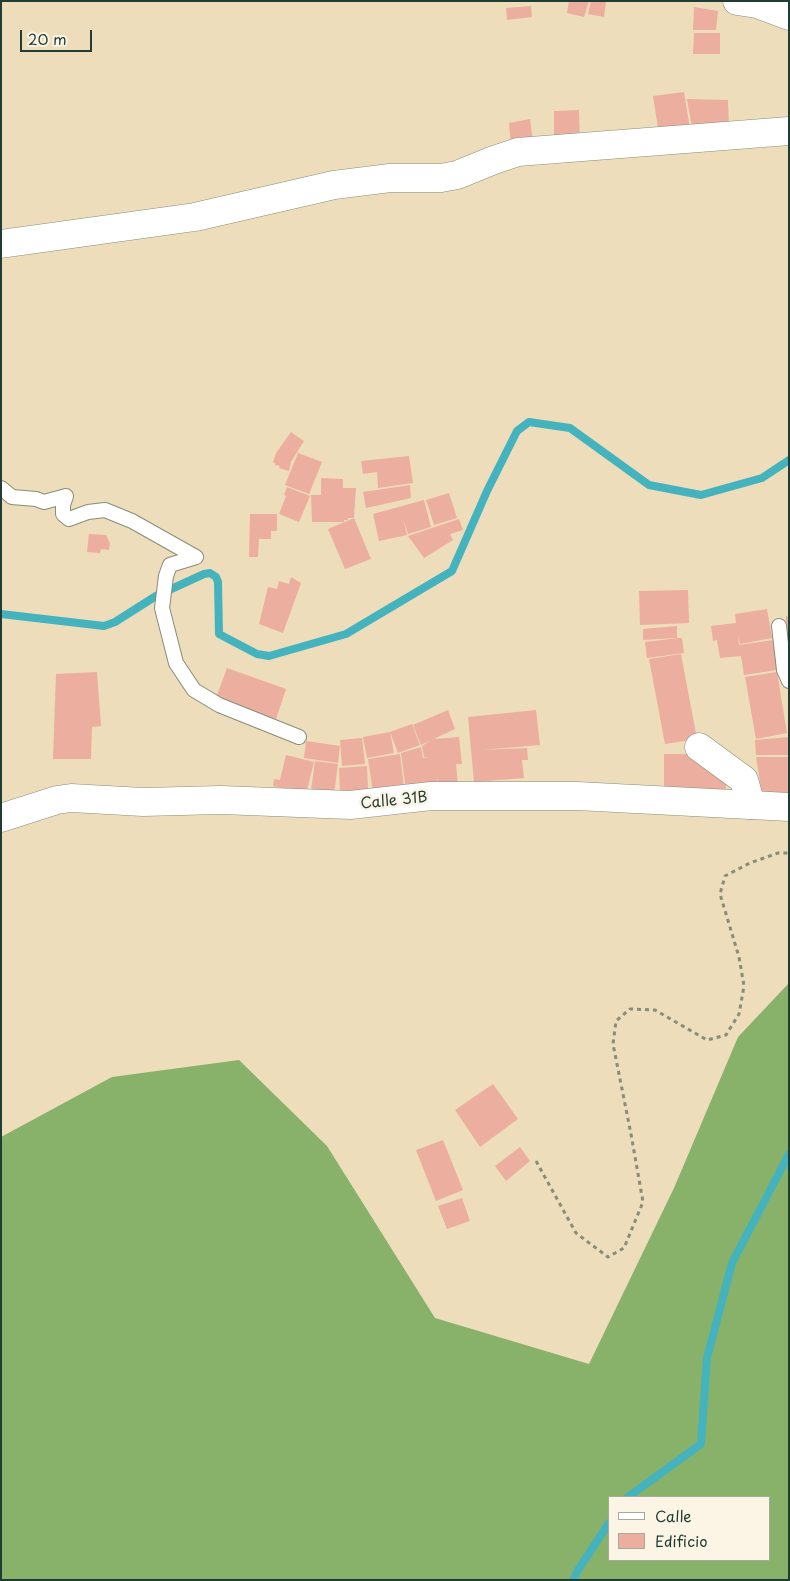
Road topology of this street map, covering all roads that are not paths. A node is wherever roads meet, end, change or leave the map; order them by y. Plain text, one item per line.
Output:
1 (737, 1) edge
2 (789, 16) edge
3 (789, 131) edge
4 (1, 244) edge
5 (1, 488) edge
6 (779, 626) dead end
7 (789, 681) edge
8 (298, 737) dead end
9 (699, 747) dead end
10 (751, 805) junction
11 (789, 807) edge
12 (1, 818) edge

1 - 2 street
3 - 4 street
5 - 8 lane
6 - 7 lane
9 - 10 street
10 - 11 street, Calle 31B
10 - 12 street, Calle 31B

